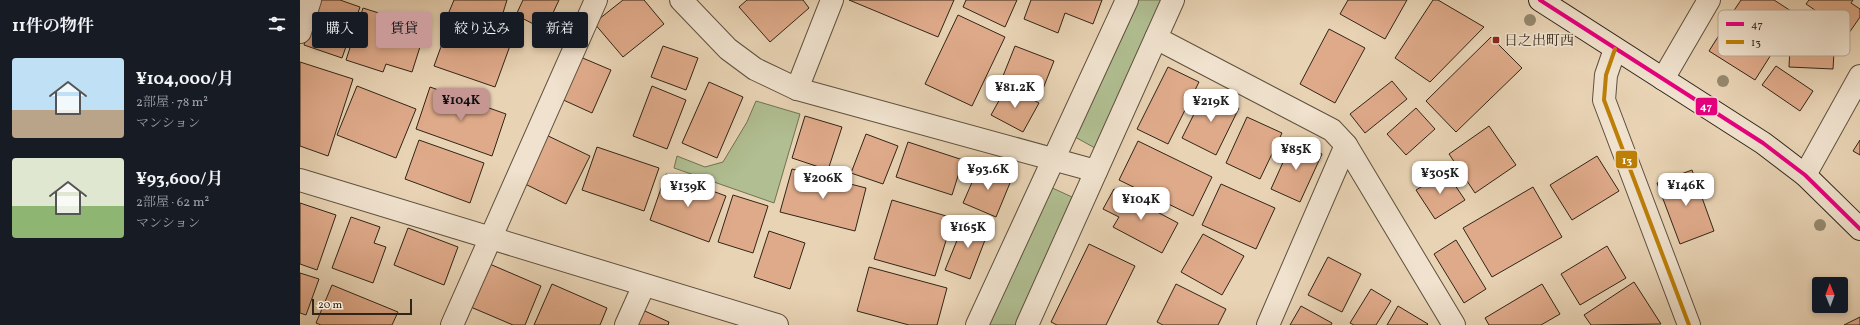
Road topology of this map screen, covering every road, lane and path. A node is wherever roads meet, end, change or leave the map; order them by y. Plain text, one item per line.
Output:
1 (310, 0) edge
2 (596, 0) edge
3 (681, 0) edge
4 (832, 0) edge
5 (1127, 0) edge
6 (1174, 0) edge
7 (1540, 0) edge
8 (1709, 0) edge
9 (300, 32) edge
10 (1156, 38) junction
11 (1615, 50) junction
12 (1860, 76) edge
13 (1663, 79) junction
14 (797, 89) junction
15 (1346, 145) junction
16 (1054, 161) junction
17 (1096, 171) junction
18 (1805, 175) junction
19 (300, 180) edge
20 (1860, 229) edge
21 (491, 238) junction
22 (644, 285) junction
23 (452, 325) edge
24 (626, 325) edge
25 (777, 325) edge
26 (977, 325) edge
27 (1027, 325) edge
28 (1268, 325) edge
29 (1454, 325) edge
30 (1689, 325) edge

1 - 9 street
2 - 21 street
3 - 14 street
4 - 14 street
5 - 16 street
6 - 10 street
7 - 11 street
8 - 13 street
10 - 15 street
10 - 17 street
11 - 13 street
11 - 30 street
12 - 18 street
13 - 18 street
14 - 16 street
15 - 28 street
15 - 29 street
16 - 17 street
16 - 26 street
17 - 27 street
18 - 20 street
19 - 21 street
21 - 22 street
21 - 23 street
22 - 24 street
22 - 25 street

